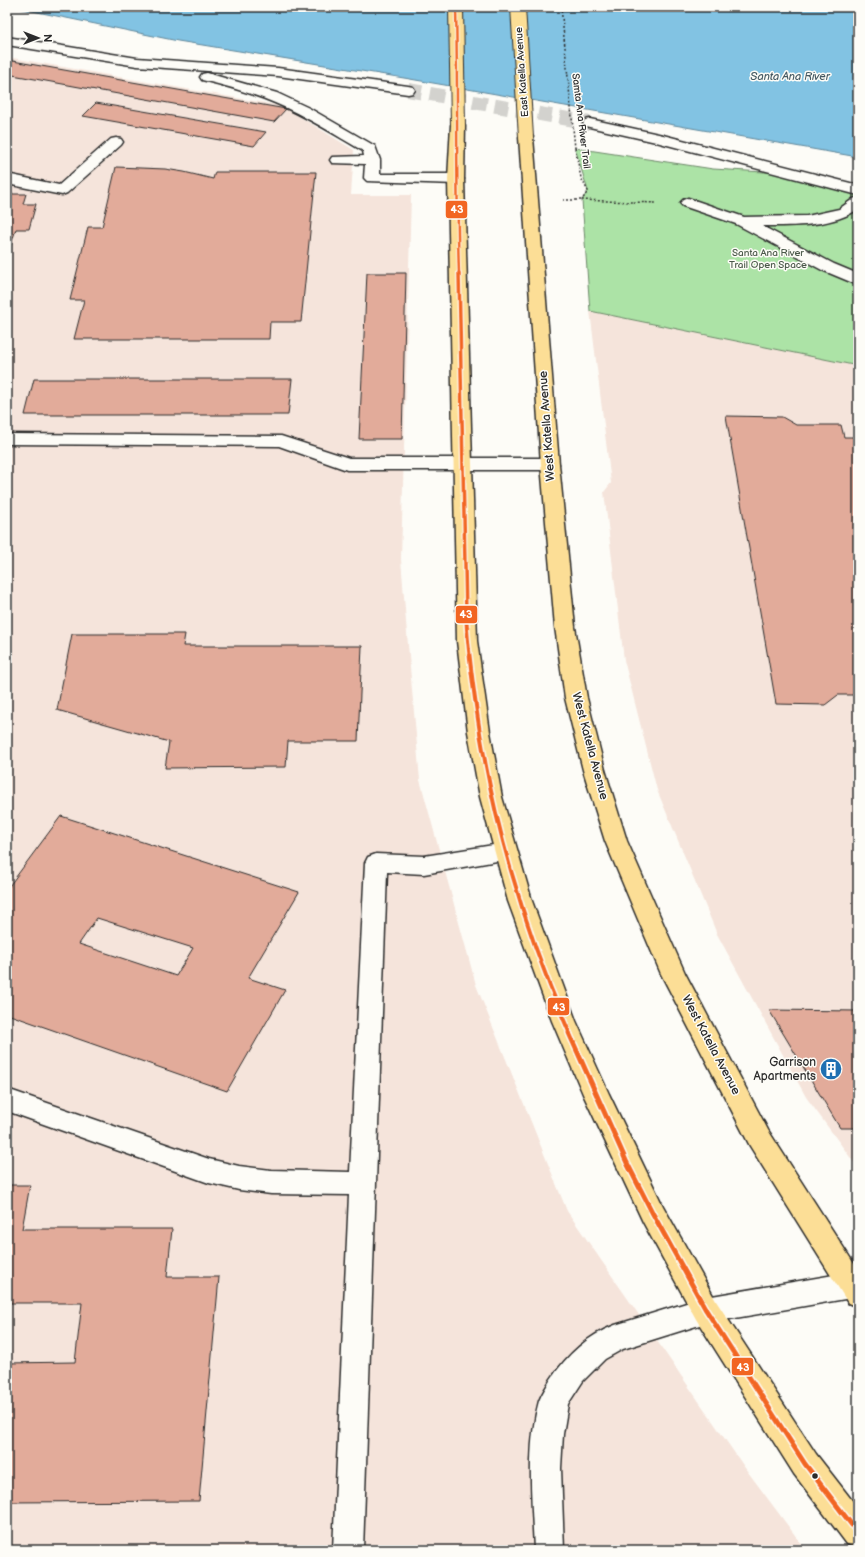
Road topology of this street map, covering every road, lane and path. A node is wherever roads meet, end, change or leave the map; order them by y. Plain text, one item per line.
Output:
1 (456, 7) edge
2 (518, 7) edge
3 (561, 7) edge
4 (7, 41) edge
5 (137, 62) junction
6 (408, 90) tunnel mouth
7 (590, 123) tunnel mouth
8 (526, 137) joint
9 (116, 142) dead end
10 (337, 160) dead end
11 (373, 160) junction
12 (7, 179) edge
13 (456, 179) junction
14 (858, 190) edge
15 (858, 202) edge
16 (688, 203) joint
17 (742, 221) junction
18 (858, 280) edge
19 (7, 439) edge
20 (463, 464) junction
21 (550, 464) junction
22 (506, 852) junction
23 (7, 1100) edge
24 (363, 1184) junction
25 (854, 1290) edge
26 (706, 1310) junction
27 (858, 1533) edge
28 (348, 1550) edge
29 (549, 1550) edge

1 - 13 main road, bridge
2 - 8 main road, East Katella Avenue, bridge
3 - 16 path, Samta Ana River Trail, bridge
4 - 5 street
5 - 6 street
5 - 11 street
7 - 14 street
8 - 21 main road, West Katella Avenue
9 - 12 street
10 - 11 street
11 - 13 street
13 - 20 main road
15 - 17 street
16 - 17 street
17 - 18 street
19 - 20 street
20 - 21 street
20 - 22 main road
21 - 25 main road, West Katella Avenue
22 - 24 street
22 - 26 main road
23 - 24 street
24 - 28 street
25 - 26 street
26 - 27 main road
26 - 29 street

